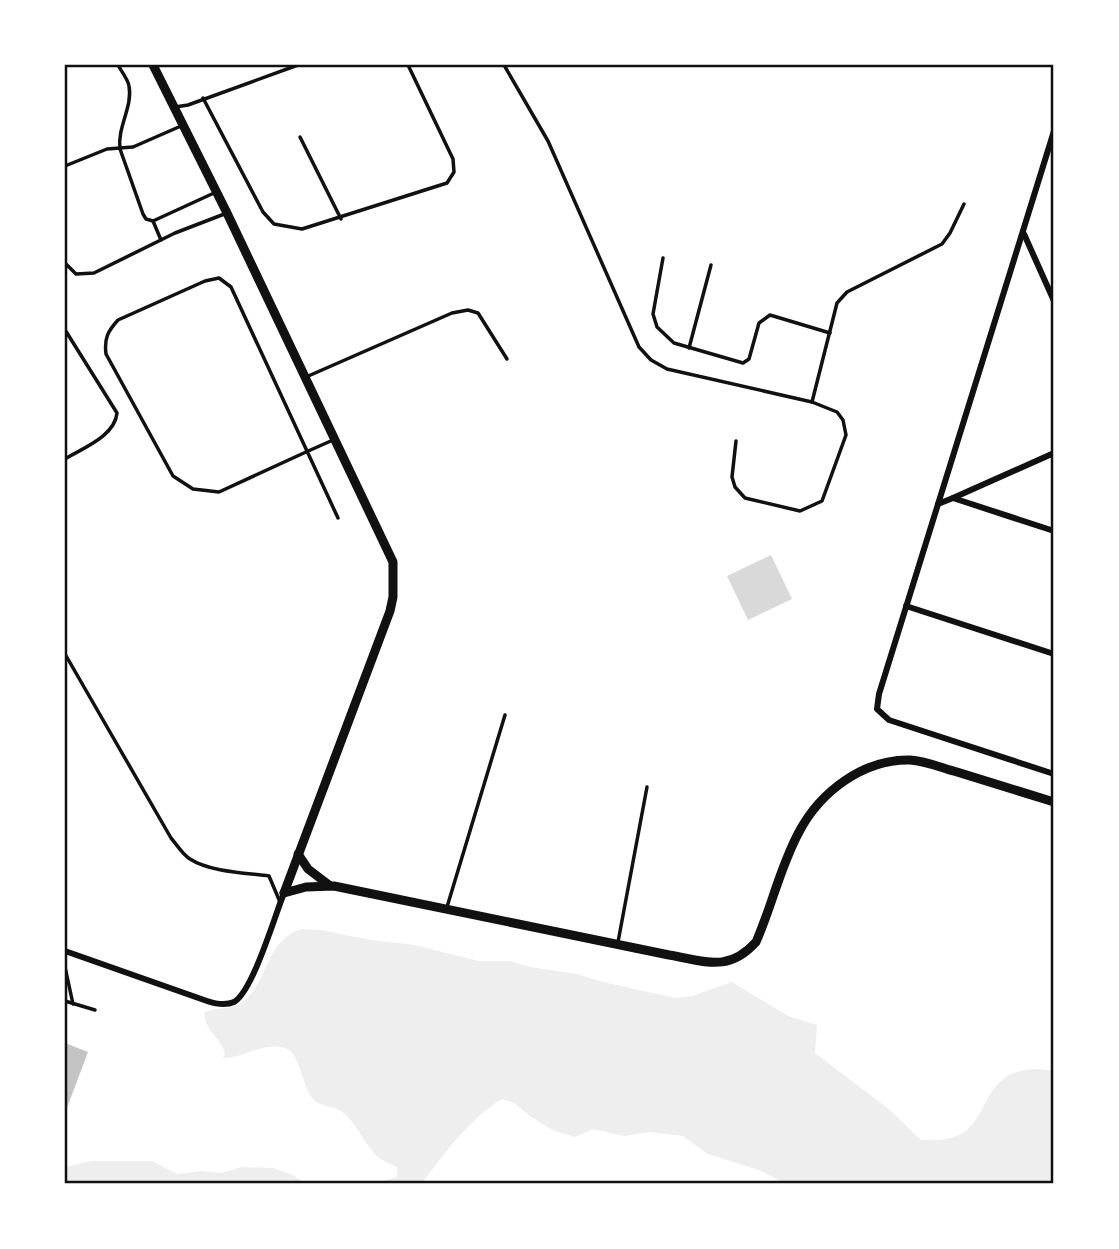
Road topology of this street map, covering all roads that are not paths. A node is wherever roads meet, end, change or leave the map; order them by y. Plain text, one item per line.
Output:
1 (118, 65) edge
2 (153, 65) edge
3 (298, 65) edge
4 (408, 65) edge
5 (504, 65) edge
6 (203, 98) junction
7 (173, 107) junction
8 (182, 126) junction
9 (1054, 131) edge
10 (300, 136) dead end
11 (120, 149) junction
12 (65, 166) edge
13 (216, 192) junction
14 (964, 204) dead end
15 (227, 213) junction
16 (341, 219) junction
17 (153, 221) junction
18 (1024, 234) junction
19 (161, 240) junction
20 (663, 258) dead end
21 (65, 263) edge
22 (711, 265) dead end
23 (1054, 301) edge
24 (66, 333) edge
25 (830, 333) junction
26 (689, 348) junction
27 (507, 359) dead end
28 (306, 377) junction
29 (812, 402) junction
30 (334, 439) junction
31 (736, 441) dead end
32 (306, 452) junction
33 (1054, 453) edge
34 (65, 459) edge
35 (953, 498) junction
36 (938, 504) junction
37 (338, 518) dead end
38 (1054, 531) edge
39 (906, 606) junction
40 (65, 654) edge
41 (1054, 654) edge
42 (505, 715) dead end
43 (1054, 774) edge
44 (646, 787) dead end
45 (1054, 802) edge
46 (298, 854) junction
47 (334, 887) junction
48 (282, 897) junction
49 (446, 909) junction
50 (618, 944) junction
51 (65, 951) edge
52 (65, 967) edge
53 (65, 1001) edge
54 (74, 1004) junction
55 (94, 1010) dead end

1 - 11 lane
2 - 7 main road
3 - 6 lane
4 - 16 lane
5 - 29 lane
6 - 7 lane
6 - 16 lane
7 - 8 main road
8 - 11 lane
8 - 13 main road
9 - 18 street
10 - 16 lane
11 - 12 lane
11 - 17 lane
13 - 15 main road
13 - 17 lane
14 - 25 lane
15 - 19 lane
15 - 28 main road
17 - 19 lane
18 - 23 street
18 - 36 street
19 - 21 lane
20 - 26 lane
22 - 26 lane
24 - 34 lane
25 - 26 lane
25 - 29 lane
27 - 28 lane
28 - 30 main road
29 - 31 lane
30 - 32 lane
30 - 46 main road
32 - 32 lane
32 - 37 lane
33 - 35 street
35 - 36 street
35 - 38 street
36 - 39 street
39 - 41 street
39 - 43 street
40 - 48 lane
42 - 49 lane
44 - 50 lane
45 - 50 main road
46 - 47 main road
46 - 48 main road
47 - 48 main road
47 - 49 main road
48 - 51 street
49 - 50 main road
52 - 54 lane
53 - 54 lane
54 - 55 lane

